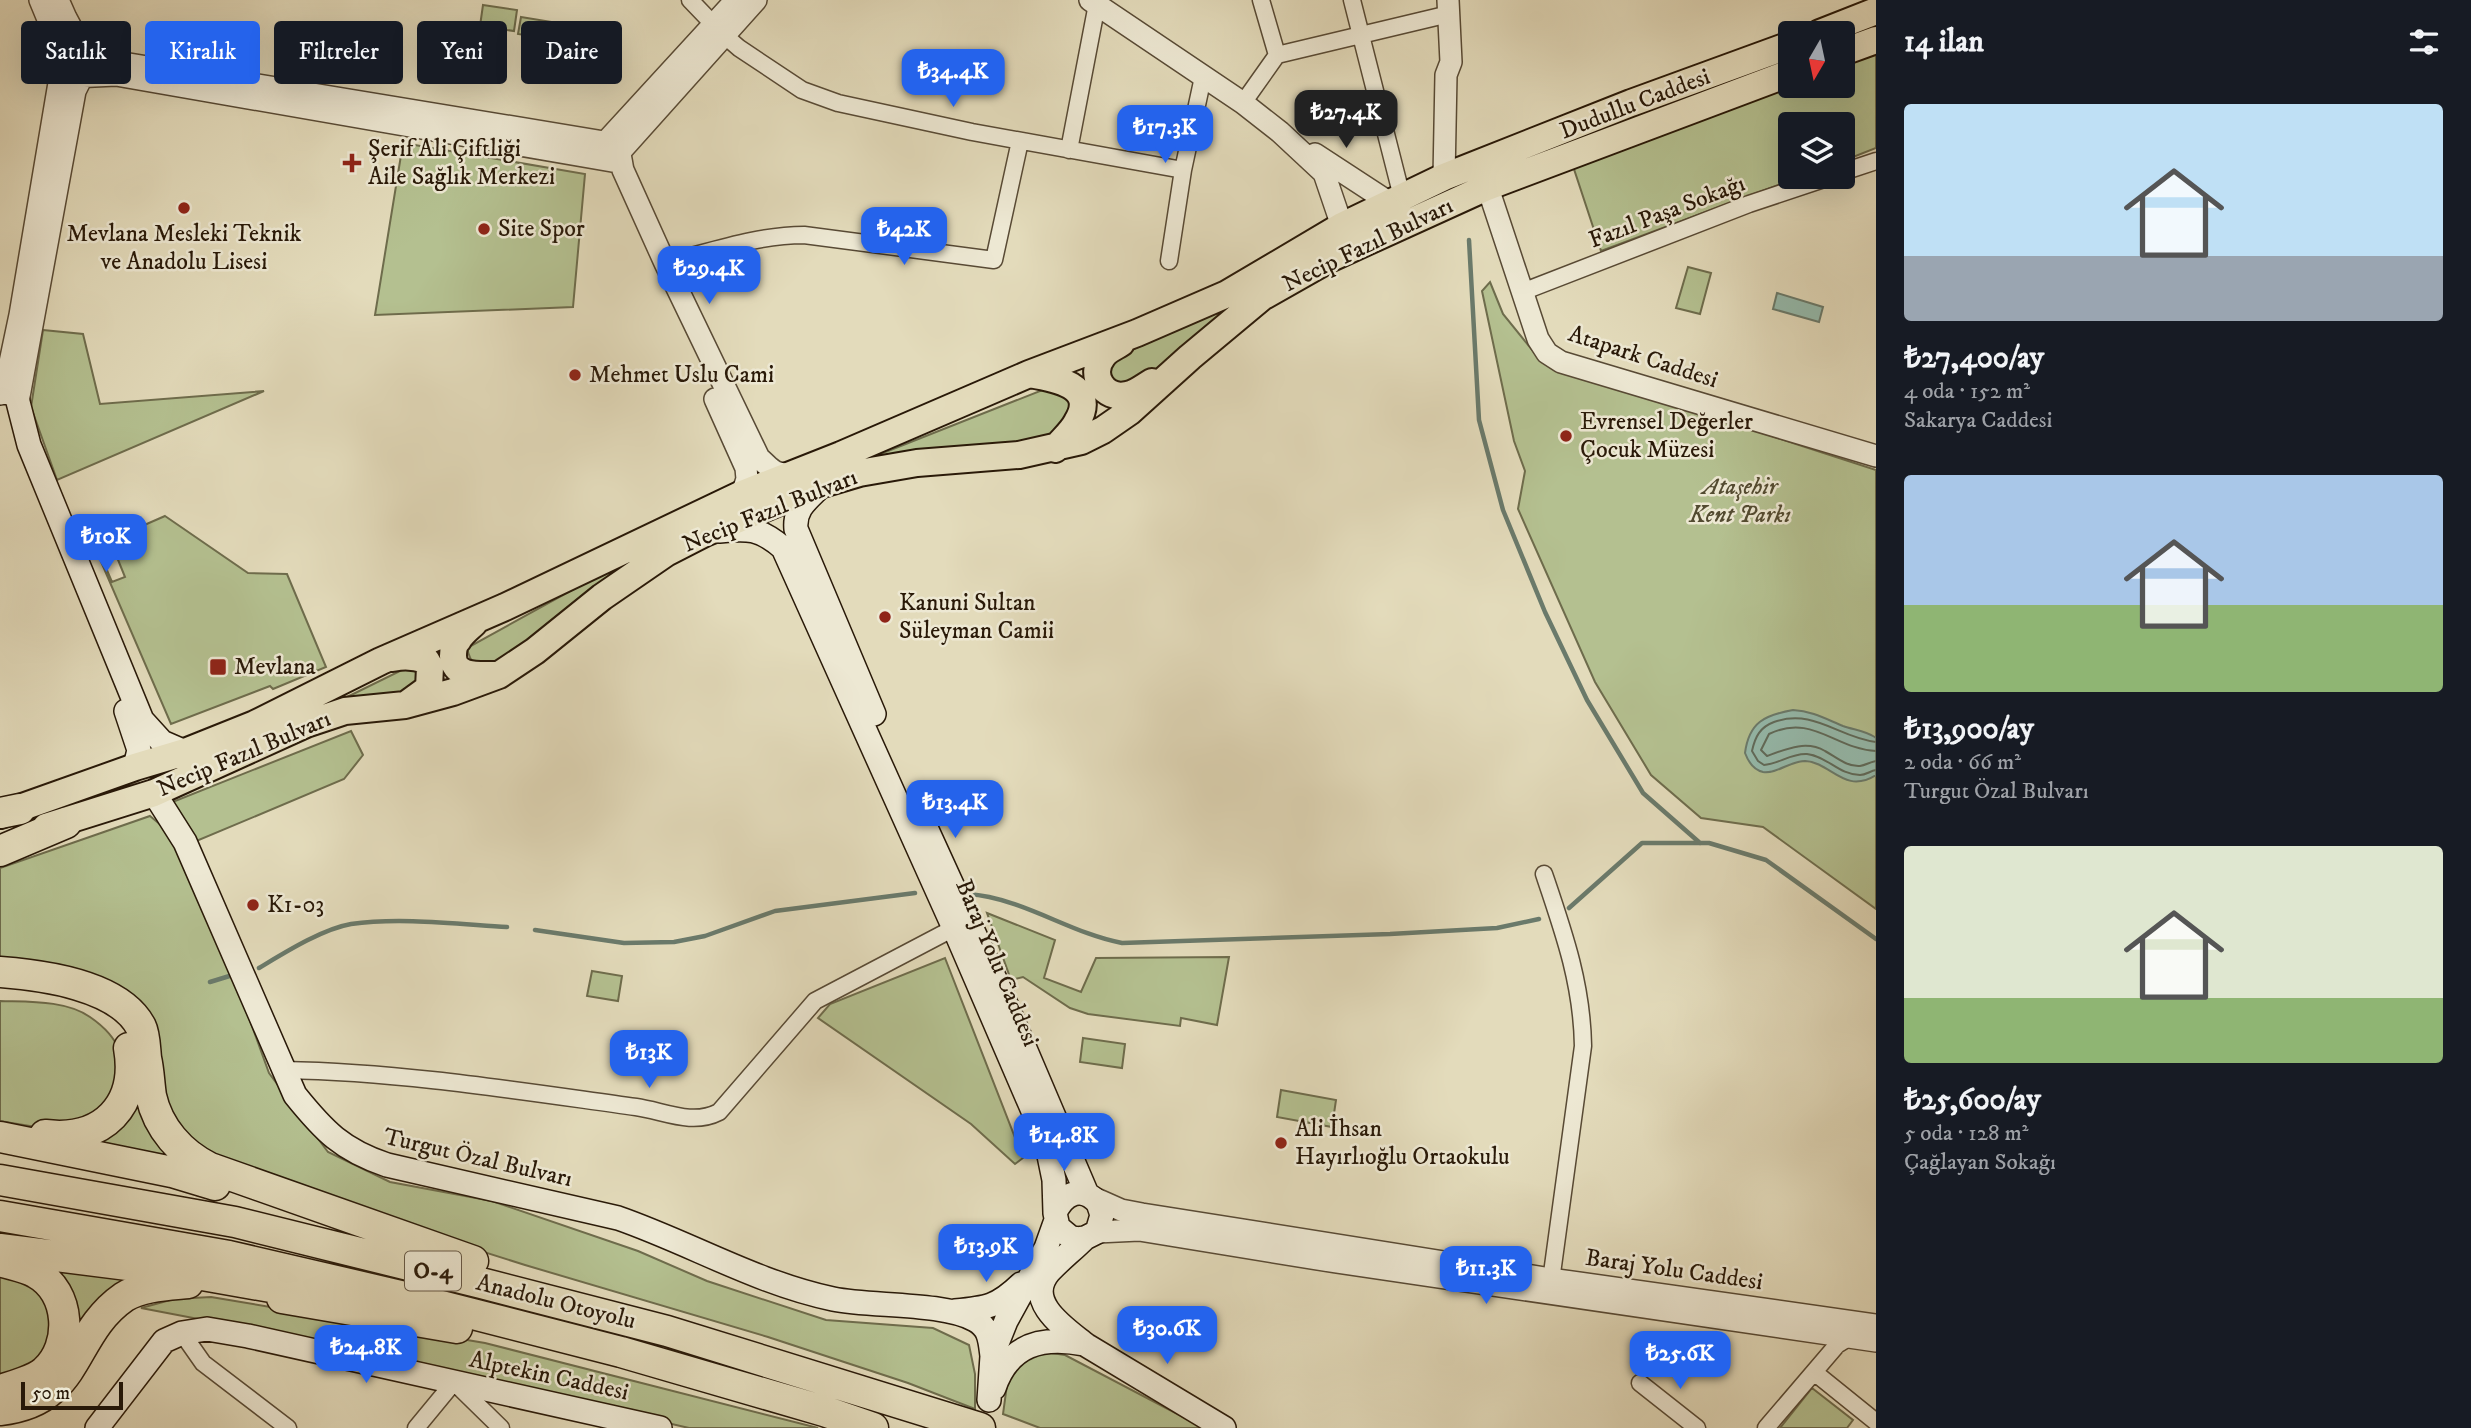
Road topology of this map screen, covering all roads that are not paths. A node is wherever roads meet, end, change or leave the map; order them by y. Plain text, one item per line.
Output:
1 (40, 0) edge
2 (58, 0) edge
3 (690, 0) edge
4 (736, 0) edge
5 (756, 0) edge
6 (1261, 0) edge
7 (1352, 0) edge
8 (1093, 2) edge
9 (1448, 7) edge
10 (1876, 11) edge
11 (49, 21) edge
12 (68, 21) edge
13 (1851, 21) edge
14 (719, 30) junction
15 (1362, 34) junction
16 (1876, 40) edge
17 (1855, 48) edge
18 (1778, 50) edge
19 (1277, 55) junction
20 (131, 65) edge
21 (131, 77) edge
22 (1203, 77) junction
23 (1778, 77) edge
24 (59, 84) edge
25 (78, 84) edge
26 (1242, 103) junction
27 (1280, 132) junction
28 (1020, 141) junction
29 (1069, 150) junction
30 (610, 152) junction
31 (1876, 161) edge
32 (1855, 168) edge
33 (1183, 170) junction
34 (1483, 175) junction
35 (1444, 177) junction
36 (1794, 189) edge
37 (1396, 200) junction
38 (1342, 226) junction
39 (1169, 261) dead end
40 (665, 263) junction
41 (1522, 292) junction
42 (1137, 333) junction
43 (1178, 368) junction
44 (1029, 374) junction
45 (7, 404) edge
46 (1055, 449) junction
47 (1876, 456) edge
48 (790, 474) junction
49 (822, 484) junction
50 (742, 494) junction
51 (705, 533) junction
52 (478, 619) junction
53 (381, 661) junction
54 (499, 675) junction
55 (405, 705) junction
56 (865, 712) junction
57 (185, 752) junction
58 (135, 767) junction
59 (154, 793) junction
60 (66, 822) joint
61 (6, 829) edge
62 (1544, 874) dead end
63 (954, 928) junction
64 (0, 972) edge
65 (0, 990) edge
66 (284, 1070) junction
67 (0, 1129) edge
68 (0, 1137) edge
69 (0, 1180) edge
70 (1090, 1196) junction
71 (0, 1216) edge
72 (1055, 1216) junction
73 (1091, 1235) junction
74 (411, 1241) junction
75 (0, 1249) edge
76 (0, 1261) edge
77 (1032, 1275) junction
78 (1550, 1286) junction
79 (948, 1311) junction
80 (1876, 1327) edge
81 (182, 1333) junction
82 (1850, 1337) junction
83 (527, 1340) junction
84 (1086, 1345) junction
85 (992, 1356) junction
86 (1814, 1371) junction
87 (454, 1382) junction
88 (1640, 1383) dead end
89 (859, 1389) junction
90 (0, 1390) edge
91 (0, 1410) edge
92 (824, 1410) junction
93 (985, 1414) edge
94 (1876, 1422) edge
95 (97, 1428) edge
96 (288, 1428) edge
97 (416, 1428) edge
98 (501, 1428) edge
99 (660, 1428) edge
100 (873, 1428) edge
101 (1224, 1428) edge
102 (1697, 1428) edge
103 (1766, 1428) edge

1 - 11 street
2 - 12 street
3 - 14 street
4 - 14 street
5 - 14 street
6 - 19 street
7 - 15 street
8 - 22 street
8 - 29 street
9 - 15 street
9 - 35 street
10 - 13 main road
14 - 28 street
14 - 30 street
15 - 19 street
15 - 37 street
16 - 17 main road
18 - 34 main road, Dudullu Caddesi
19 - 26 street
20 - 30 street
21 - 30 street
22 - 26 street
22 - 33 street
23 - 34 main road, Dudullu Caddesi
24 - 45 street
25 - 45 street
26 - 27 street
27 - 37 street
27 - 38 street
28 - 29 street
28 - 40 street
29 - 33 street
30 - 40 street
30 - 50 street
31 - 32 street
33 - 39 street
34 - 35 main road, Necip Fazıl Bulvarı
34 - 41 street, Atapark Caddesi
34 - 43 main road, Necip Fazıl Bulvarı
35 - 37 main road, Necip Fazıl Bulvarı
36 - 41 street, Fazıl Paşa Sokağı
37 - 38 main road, Necip Fazıl Bulvarı
38 - 42 main road, Necip Fazıl Bulvarı
40 - 48 street
41 - 47 street, Atapark Caddesi
42 - 43 main road
42 - 44 main road, Necip Fazıl Bulvarı
43 - 46 main road, Necip Fazıl Bulvarı
44 - 46 main road
44 - 48 main road, Necip Fazıl Bulvarı
45 - 57 main road
45 - 58 main road
46 - 49 main road, Necip Fazıl Bulvarı
48 - 50 main road, Necip Fazıl Bulvarı
49 - 51 main road, Necip Fazıl Bulvarı
49 - 56 main road, Baraj Yolu Caddesi
50 - 52 main road, Necip Fazıl Bulvarı
51 - 54 main road, Necip Fazıl Bulvarı
51 - 56 main road, Baraj Yolu Caddesi
52 - 53 main road, Necip Fazıl Bulvarı
52 - 54 main road
53 - 55 main road
53 - 57 main road, Necip Fazıl Bulvarı
54 - 55 main road, Necip Fazıl Bulvarı
55 - 59 main road, Necip Fazıl Bulvarı
56 - 63 main road, Baraj Yolu Caddesi
56 - 70 main road, Baraj Yolu Caddesi
57 - 58 main road, Necip Fazıl Bulvarı
58 - 61 main road, Necip Fazıl Bulvarı
59 - 60 main road, Necip Fazıl Bulvarı
59 - 66 main road, Turgut Özal Bulvarı
60 - 61 highway
62 - 78 street
63 - 66 street
63 - 72 main road, Baraj Yolu Caddesi
64 - 74 highway
65 - 67 highway
66 - 79 main road, Turgut Özal Bulvarı
68 - 74 highway
69 - 89 highway, Anadolu Otoyolu / O-4
70 - 72 main road
70 - 73 main road, Baraj Yolu Caddesi
70 - 78 street, Baraj Yolu Caddesi
71 - 92 highway, Anadolu Otoyolu / O-4
72 - 73 main road
72 - 77 main road
73 - 78 street, Baraj Yolu Caddesi
73 - 84 main road
74 - 89 highway
75 - 83 highway
76 - 90 highway
77 - 79 main road
77 - 85 main road
78 - 80 street, Baraj Yolu Caddesi
78 - 82 street, Baraj Yolu Caddesi
79 - 85 main road
80 - 82 street, Baraj Yolu Caddesi
81 - 87 main road, Alptekin Caddesi
81 - 95 main road
81 - 96 street
82 - 86 street
83 - 91 highway
83 - 92 highway
84 - 93 main road
84 - 101 main road
85 - 93 main road
86 - 94 street
86 - 103 street
87 - 97 street
87 - 98 street
87 - 99 main road, Alptekin Caddesi
88 - 102 street
89 - 93 highway, Anadolu Otoyolu / O-4
92 - 100 highway, Anadolu Otoyolu / O-4

